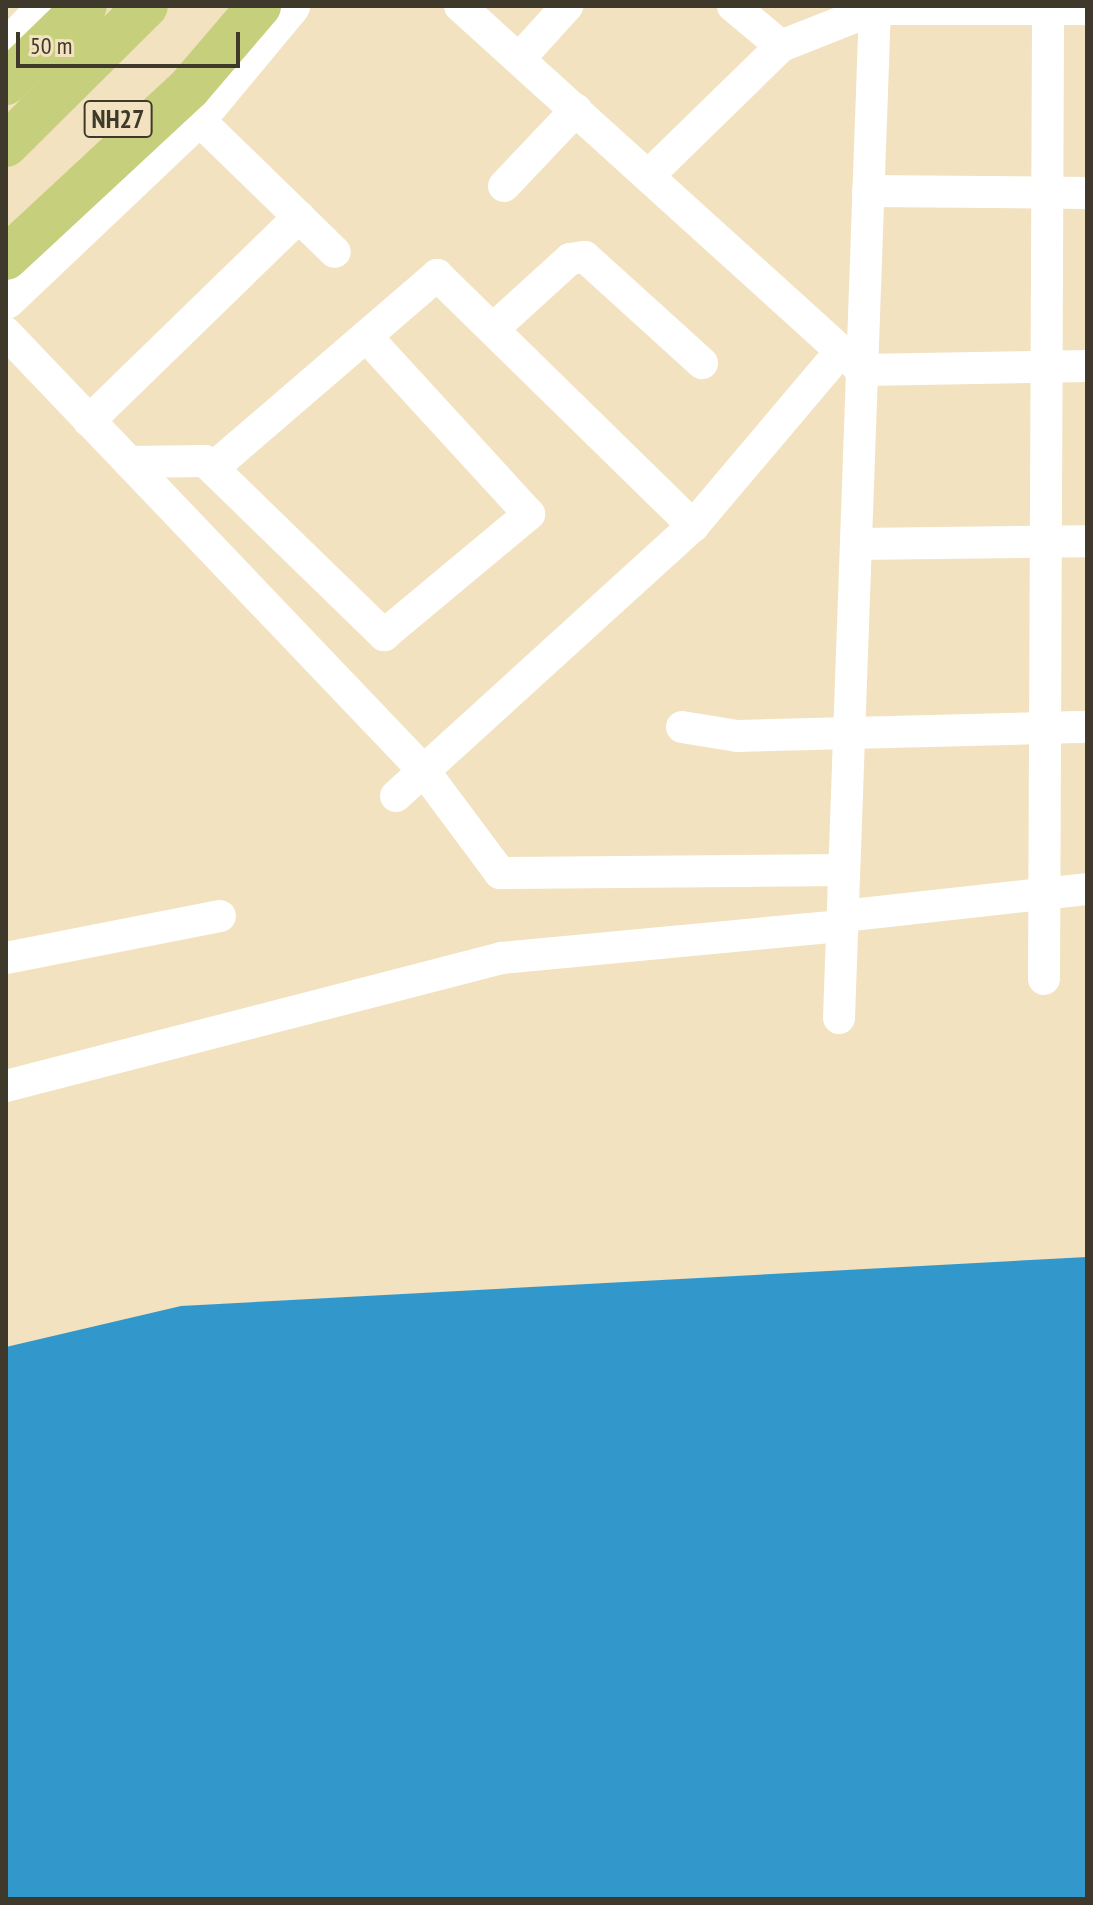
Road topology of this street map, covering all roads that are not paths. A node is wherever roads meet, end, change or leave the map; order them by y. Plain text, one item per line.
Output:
1 (49, 6) edge
2 (85, 6) edge
3 (146, 6) edge
4 (223, 6) edge
5 (259, 6) edge
6 (290, 6) edge
7 (460, 6) edge
8 (567, 6) edge
9 (733, 6) edge
10 (875, 7) edge
11 (1048, 7) edge
12 (1087, 9) edge
13 (781, 46) junction
14 (6, 50) edge
15 (519, 59) junction
16 (6, 83) edge
17 (576, 110) junction
18 (197, 118) junction
19 (6, 145) edge
20 (648, 176) junction
21 (504, 186) dead end
22 (868, 191) junction
23 (1047, 192) junction
24 (1087, 193) edge
25 (299, 217) junction
26 (6, 224) edge
27 (335, 252) dead end
28 (6, 258) edge
29 (6, 299) edge
30 (493, 329) junction
31 (6, 333) edge
32 (366, 336) junction
33 (852, 361) junction
34 (702, 363) dead end
35 (1087, 366) edge
36 (1047, 367) junction
37 (89, 421) junction
38 (129, 462) junction
39 (213, 468) junction
40 (693, 526) junction
41 (1087, 541) edge
42 (1046, 542) junction
43 (856, 544) junction
44 (682, 727) dead end
45 (1087, 727) edge
46 (1045, 728) junction
47 (849, 733) junction
48 (424, 771) junction
49 (396, 796) dead end
50 (844, 870) junction
51 (1087, 889) edge
52 (1044, 898) junction
53 (220, 916) dead end
54 (842, 921) junction
55 (6, 958) edge
56 (1044, 979) dead end
57 (839, 1018) dead end
58 (6, 1086) edge

1 - 14 street
2 - 16 highway
3 - 19 highway, NH27
4 - 26 highway, NH27
5 - 28 highway
6 - 18 street
7 - 15 street
8 - 15 street
9 - 13 street
10 - 11 street
10 - 13 street
10 - 22 street
11 - 12 street
11 - 23 street
13 - 20 street
15 - 17 street
17 - 20 street
17 - 21 street
18 - 25 street
18 - 29 street
20 - 33 street
22 - 23 street
22 - 33 street
23 - 24 street
23 - 36 street
25 - 27 street
25 - 37 street
30 - 32 street
30 - 34 street
30 - 40 street
31 - 37 street
32 - 39 street
32 - 39 street
33 - 36 street
33 - 40 street
33 - 43 street
35 - 36 street
36 - 42 street
37 - 38 street
38 - 39 street
38 - 48 street
40 - 48 street
41 - 42 street
42 - 43 street
42 - 46 street
43 - 47 street
44 - 47 street
45 - 46 street
46 - 47 street
46 - 52 street
47 - 50 street
48 - 49 street
48 - 50 street
50 - 54 street
51 - 52 street
52 - 54 street
52 - 56 street
53 - 55 street
54 - 57 street
54 - 58 street

